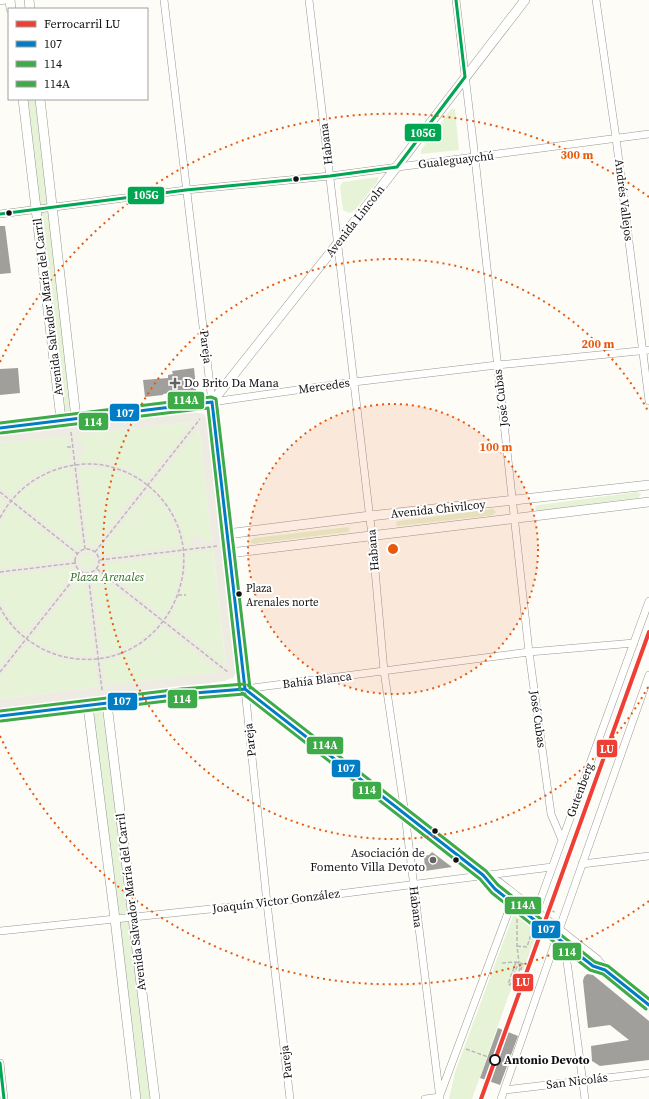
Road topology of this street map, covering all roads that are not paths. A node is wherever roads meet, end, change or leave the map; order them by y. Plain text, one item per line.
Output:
1 (5, 0) edge
2 (164, 0) edge
3 (309, 0) edge
4 (456, 0) edge
5 (525, 0) edge
6 (596, 0) edge
7 (0, 1) edge
8 (466, 77) junction
9 (22, 100) edge
10 (40, 100) edge
11 (649, 134) edge
12 (616, 138) junction
13 (475, 158) junction
14 (397, 167) junction
15 (330, 176) junction
16 (186, 190) junction
17 (52, 208) junction
18 (36, 210) junction
19 (0, 214) edge
20 (338, 243) junction
21 (646, 350) edge
22 (497, 365) junction
23 (354, 382) junction
24 (649, 401) edge
25 (212, 402) junction
26 (76, 418) junction
27 (61, 420) junction
28 (0, 428) edge
29 (649, 485) edge
30 (513, 501) junction
31 (649, 502) edge
32 (370, 516) junction
33 (515, 518) junction
34 (227, 534) junction
35 (372, 536) junction
36 (230, 552) junction
37 (649, 601) edge
38 (634, 643) junction
39 (529, 652) junction
40 (384, 671) junction
41 (649, 675) edge
42 (245, 689) junction
43 (107, 704) junction
44 (88, 706) junction
45 (0, 716) edge
46 (405, 814) junction
47 (562, 840) junction
48 (649, 856) edge
49 (582, 864) junction
50 (552, 867) junction
51 (483, 875) junction
52 (413, 884) junction
53 (512, 902) junction
54 (267, 903) junction
55 (536, 912) junction
56 (132, 917) junction
57 (115, 919) junction
58 (0, 931) edge
59 (560, 937) junction
60 (605, 970) junction
61 (649, 1005) edge
62 (0, 1063) edge
63 (649, 1073) edge
64 (583, 1080) junction
65 (505, 1090) junction
66 (440, 1098) edge
67 (4, 1099) edge
68 (136, 1099) edge
69 (155, 1099) edge
70 (290, 1099) edge
71 (425, 1099) edge
72 (502, 1099) edge
73 (585, 1099) edge

1 - 7 street
2 - 16 street, Pareja
3 - 15 street, Habana
4 - 8 street, José Cubas
5 - 8 street, Avenida Lincoln
6 - 12 street, Andrés Vallejos
8 - 13 street, José Cubas
8 - 14 street, Avenida Lincoln
9 - 18 street, Avenida Salvador María del Carril
10 - 17 street, Avenida Salvador María del Carril
11 - 12 street, Gualeguaychú
12 - 13 street, Gualeguaychú
12 - 21 street, Andrés Vallejos
13 - 14 street, Gualeguaychú
13 - 22 street, José Cubas
14 - 15 street, Gualeguaychú
14 - 20 street, Avenida Lincoln
15 - 16 street, Gualeguaychú
15 - 20 street, Habana
16 - 17 street, Gualeguaychú
16 - 25 street, Pareja
17 - 18 street, Gualeguaychú
17 - 26 street, Avenida Salvador María del Carril
18 - 19 street, Gualeguaychú
18 - 27 street, Avenida Salvador María del Carril
20 - 23 street, Habana
20 - 25 street, Avenida Lincoln
21 - 22 street, Mercedes
21 - 24 street, Andrés Vallejos
22 - 23 street, Mercedes
22 - 30 street, José Cubas
23 - 25 street, Mercedes
23 - 32 street, Habana
25 - 26 street, Mercedes
25 - 34 street, Pareja
26 - 27 street, Mercedes
27 - 28 street, Mercedes
29 - 30 street, Avenida Chivilcoy
30 - 32 street, Avenida Chivilcoy
30 - 33 street, José Cubas
31 - 33 street, Avenida Chivilcoy
32 - 34 street, Avenida Chivilcoy
32 - 35 street, Habana
33 - 35 street, Avenida Chivilcoy
33 - 39 street, José Cubas
34 - 36 street, Pareja
35 - 36 street, Avenida Chivilcoy
35 - 40 street, Habana
36 - 42 street, Pareja
37 - 38 street, Gutenberg
38 - 39 street, Bahía Blanca
38 - 47 street, Gutenberg
39 - 40 street, Bahía Blanca
39 - 47 street, José Cubas
40 - 42 street, Bahía Blanca
40 - 46 street, Habana
41 - 49 street
42 - 43 street, Bahía Blanca
42 - 46 street
42 - 54 street, Pareja
43 - 44 street, Bahía Blanca
43 - 56 street, Avenida Salvador María del Carril
44 - 45 street, Bahía Blanca
44 - 57 street, Avenida Salvador María del Carril
46 - 51 street
46 - 52 street, Habana
47 - 50 street, Gutenberg
48 - 49 street
49 - 59 street
50 - 51 street, Joaquín Victor González
50 - 55 street, Gutenberg
51 - 52 street, Joaquín Victor González
51 - 53 street
51 - 55 street
52 - 54 street, Joaquín Victor González
52 - 66 street, Habana
53 - 59 street
53 - 66 street
54 - 56 street, Joaquín Victor González
54 - 70 street, Pareja
55 - 59 street
56 - 57 street, Joaquín Victor González
56 - 69 street, Avenida Salvador María del Carril
57 - 58 street, Joaquín Victor González
57 - 68 street, Avenida Salvador María del Carril
59 - 60 street
59 - 60 street
59 - 64 street
59 - 65 street
60 - 61 street
62 - 67 street
63 - 64 street, San Nicolás
64 - 65 street, San Nicolás
64 - 73 street
65 - 72 street
66 - 71 street

